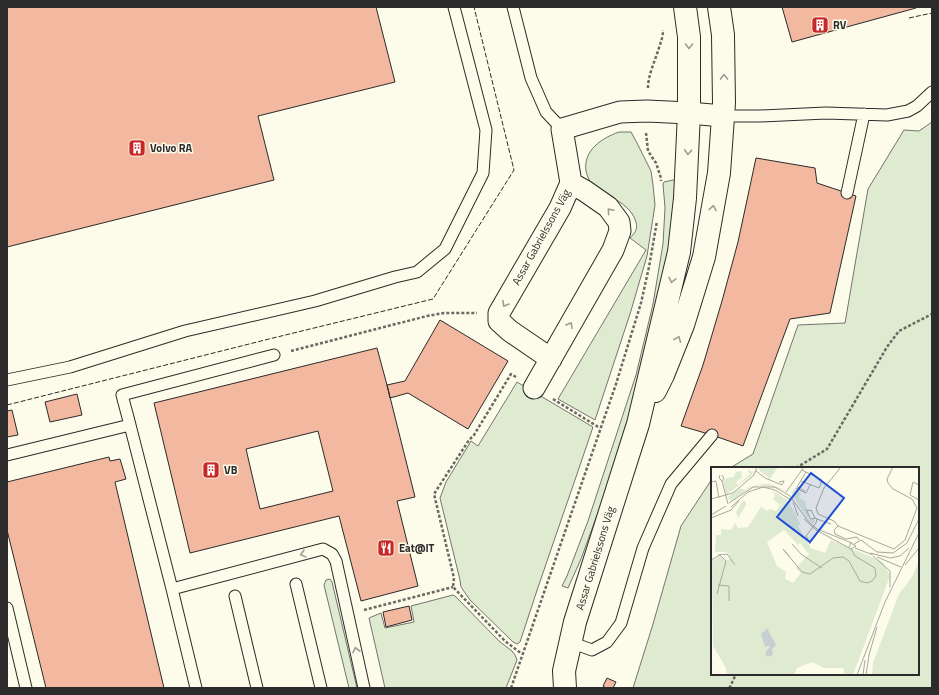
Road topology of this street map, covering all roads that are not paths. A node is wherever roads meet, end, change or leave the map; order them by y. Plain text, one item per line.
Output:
1 (454, 7) edge
2 (513, 7) edge
3 (685, 7) edge
4 (719, 7) edge
5 (932, 92) edge
6 (689, 113) junction
7 (864, 114) junction
8 (723, 116) junction
9 (562, 129) junction
10 (571, 183) junction
11 (847, 193) dead end
12 (274, 355) road end
13 (551, 359) junction
14 (7, 380) edge
15 (534, 388) road end
16 (638, 424) junction
17 (130, 425) junction
18 (712, 435) dead end
19 (7, 456) edge
20 (296, 584) dead end
21 (172, 588) junction
22 (235, 596) dead end
23 (7, 608) edge
24 (570, 642) junction
25 (561, 682) edge
26 (26, 688) edge
27 (196, 688) edge
28 (257, 688) edge
29 (321, 688) edge
30 (364, 688) edge

1 - 14 lane
2 - 9 lane
3 -> 6 street, Assar Gabrielssons Väg
8 -> 4 street, Assar Gabrielssons Väg
5 - 7 lane
6 - 8 street
6 - 9 street
6 -> 16 street, Assar Gabrielssons Väg
7 - 8 lane
7 - 11 lane
16 -> 8 street, Assar Gabrielssons Väg
9 - 10 street
13 -> 10 street, Assar Gabrielssons Väg
10 -> 13 street, Assar Gabrielssons Väg
12 - 17 lane
13 - 15 street, Assar Gabrielssons Väg
16 - 24 street, Assar Gabrielssons Väg
17 - 19 lane
17 - 21 lane
18 - 24 lane
20 - 29 lane
21 - 27 lane
30 -> 21 lane
22 - 28 lane
23 - 26 lane
24 - 25 street, Assar Gabrielssons Väg

